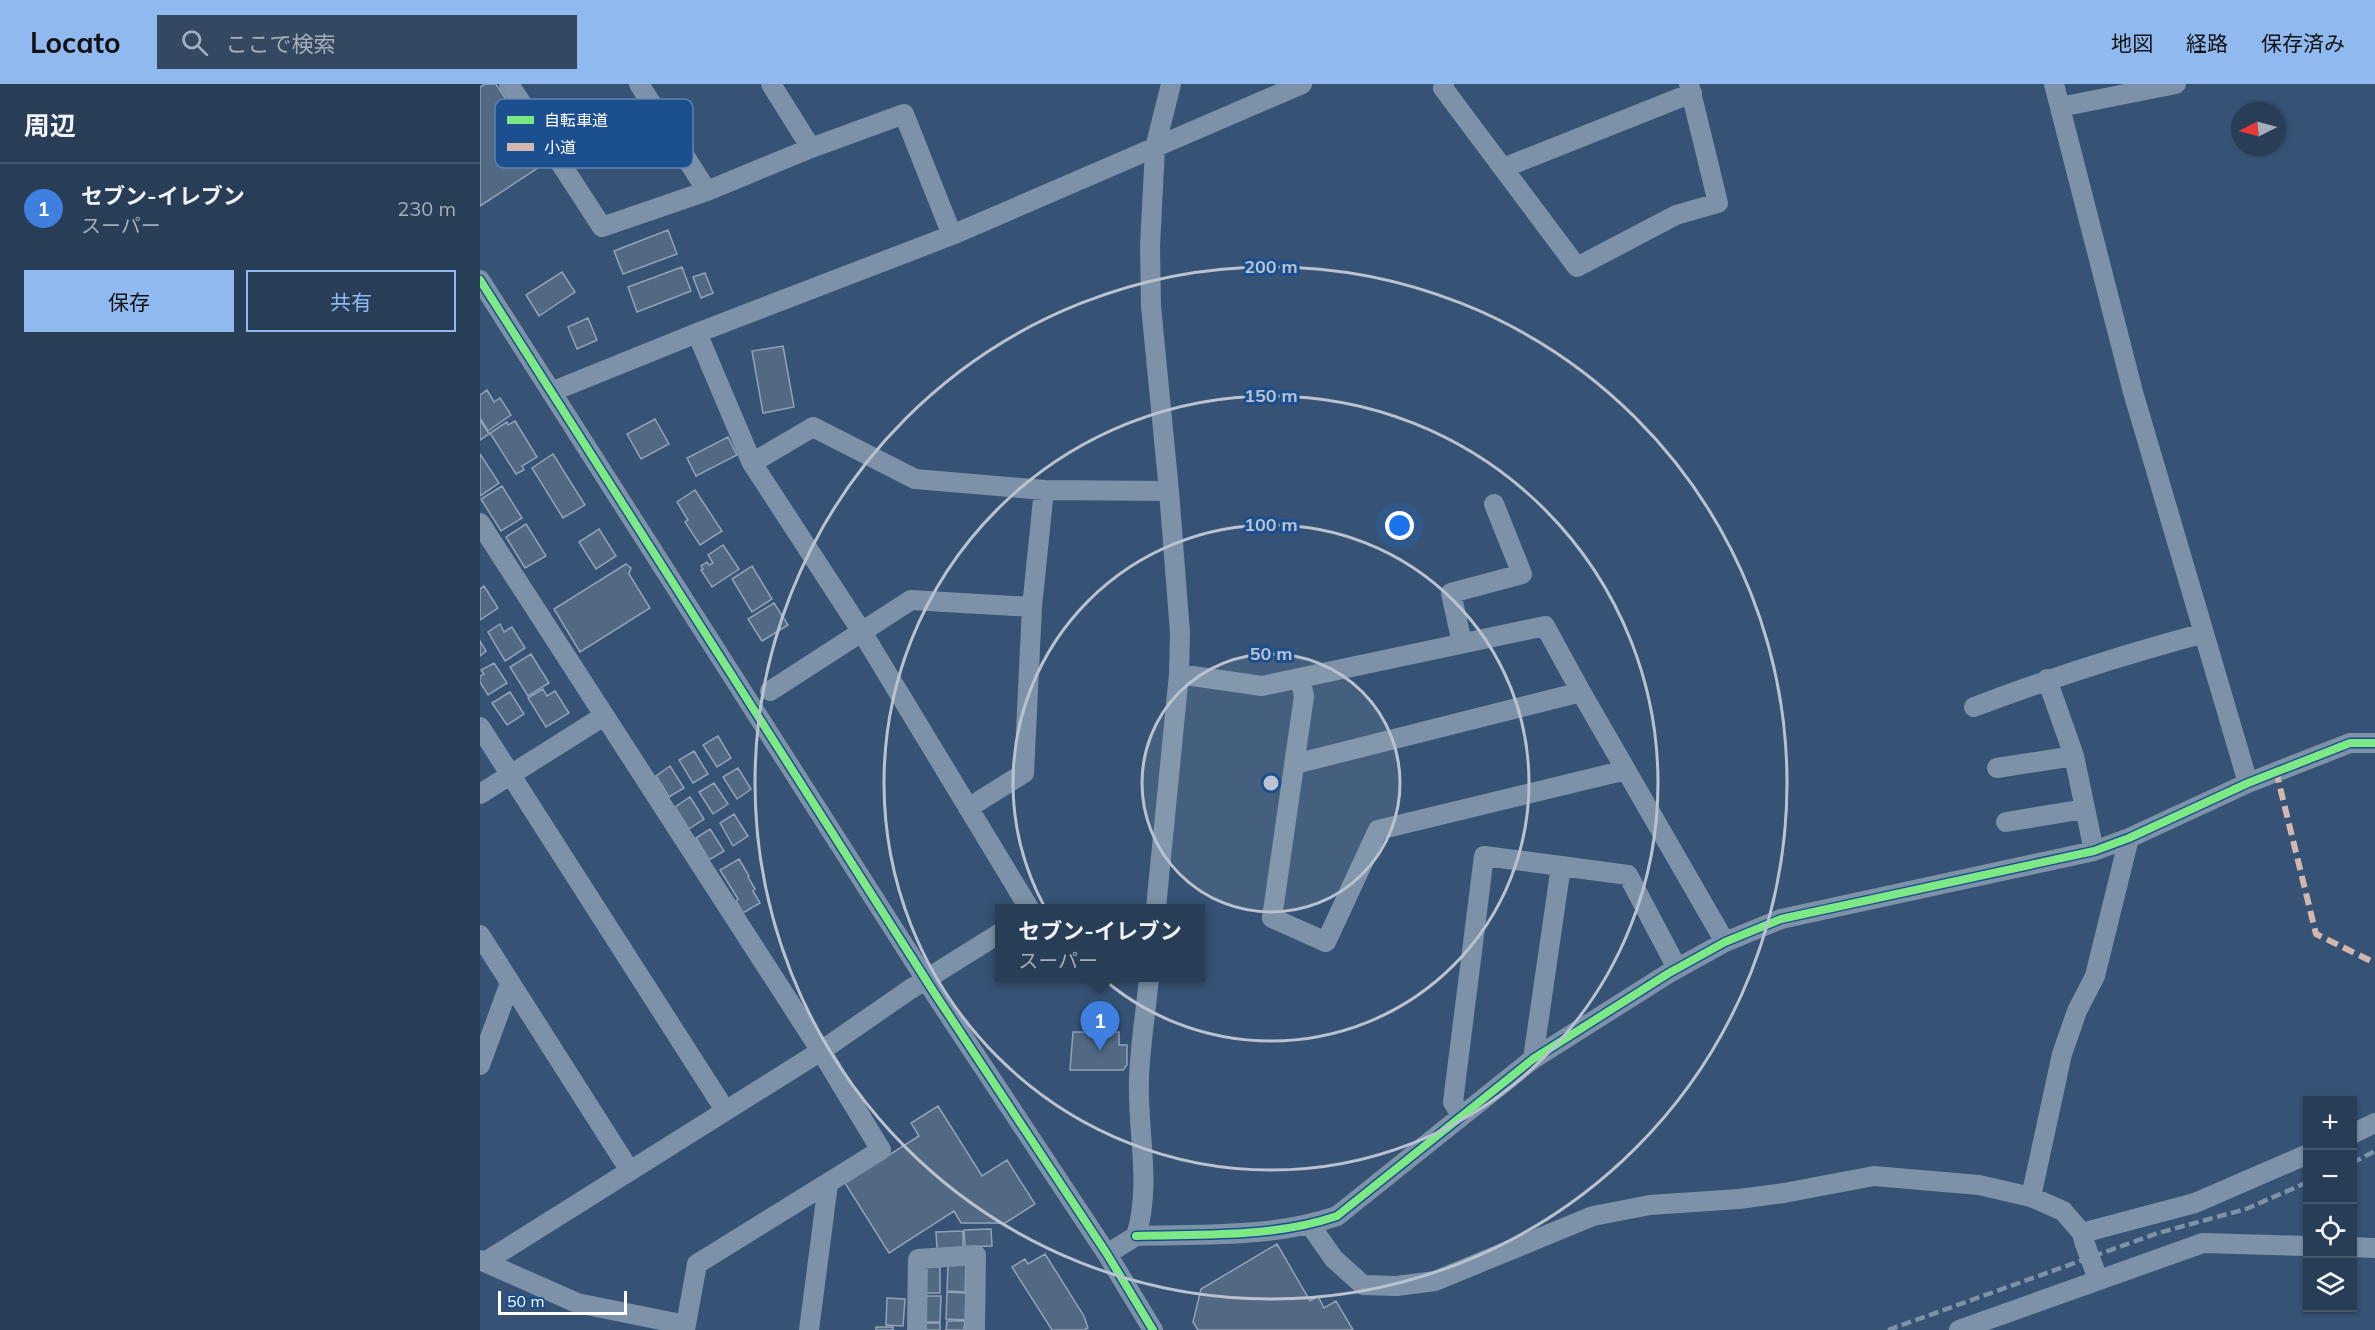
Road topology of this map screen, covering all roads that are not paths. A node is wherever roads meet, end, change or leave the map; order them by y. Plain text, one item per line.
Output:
1 (509, 84) edge
2 (639, 84) edge
3 (771, 84) edge
4 (1171, 84) edge
5 (1302, 84) edge
6 (1444, 84) edge
7 (2054, 84) edge
8 (2176, 84) edge
9 (1690, 88) edge
10 (519, 99) edge
11 (649, 99) edge
12 (2060, 107) junction
13 (811, 148) junction
14 (1155, 148) junction
15 (564, 168) edge
16 (692, 168) edge
17 (1503, 168) junction
18 (707, 191) junction
19 (952, 235) junction
20 (480, 280) edge
21 (697, 333) junction
22 (551, 393) junction
23 (752, 463) junction
24 (1044, 490) junction
25 (1169, 491) junction
26 (1494, 504) dead end
27 (480, 523) edge
28 (1032, 607) junction
29 (862, 632) junction
30 (2204, 633) junction
31 (1462, 644) junction
32 (1179, 674) junction
33 (1300, 678) junction
34 (2047, 679) junction
35 (770, 691) dead end
36 (1581, 692) junction
37 (1974, 707) dead end
38 (604, 716) junction
39 (480, 727) edge
40 (2375, 742) edge
41 (2074, 756) junction
42 (1294, 764) junction
43 (1997, 768) dead end
44 (1626, 770) junction
45 (510, 774) junction
46 (2248, 783) junction
47 (480, 794) edge
48 (968, 808) junction
49 (2085, 809) junction
50 (2006, 822) dead end
51 (2129, 838) junction
52 (2094, 851) junction
53 (1561, 866) junction
54 (1026, 904) edge
55 (1156, 904) edge
56 (480, 935) edge
57 (995, 936) edge
58 (1725, 942) junction
59 (1677, 968) junction
60 (926, 980) junction
61 (1149, 982) edge
62 (510, 983) junction
63 (821, 1051) junction
64 (1533, 1059) junction
65 (480, 1065) edge
66 (725, 1110) junction
67 (1461, 1116) junction
68 (2375, 1123) edge
69 (2357, 1132) edge
70 (2303, 1156) edge
71 (630, 1172) junction
72 (828, 1184) junction
73 (2031, 1197) junction
74 (1310, 1225) junction
75 (1136, 1236) junction
76 (2084, 1239) junction
77 (2303, 1246) edge
78 (2357, 1247) edge
79 (2375, 1248) edge
80 (1107, 1254) junction
81 (483, 1261) edge
82 (2098, 1278) junction
83 (685, 1327) edge
84 (809, 1330) edge
85 (917, 1330) edge
86 (975, 1330) edge
87 (1153, 1330) edge
88 (1959, 1330) edge

1 - 10 street
2 - 11 street
3 - 13 street
4 - 14 street
5 - 14 street
6 - 17 street
7 - 12 street
8 - 12 street
9 - 17 street
9 - 17 street
12 - 30 street
13 - 18 street
13 - 19 street
14 - 19 street
14 - 25 street
15 - 18 street
16 - 18 street
19 - 21 street
20 - 22 street
21 - 22 street
21 - 23 street
22 - 60 street
23 - 24 street
23 - 29 street
24 - 25 street
24 - 28 street
25 - 32 street
26 - 31 street
27 - 38 street
28 - 29 street
28 - 48 street
29 - 35 street
29 - 48 street
30 - 34 street
30 - 46 street
31 - 33 street
31 - 36 street
32 - 33 street
32 - 55 street
33 - 42 street
34 - 37 street
34 - 41 street
36 - 42 street
36 - 44 street
38 - 45 street
38 - 63 street
39 - 45 street
40 - 46 street
41 - 43 street
41 - 49 street
42 - 44 street
44 - 58 street
45 - 47 street
45 - 66 street
46 - 51 street
48 - 54 street
49 - 50 street
49 - 52 street
51 - 52 street
51 - 73 street
52 - 58 street
53 - 59 street
53 - 64 street
53 - 67 street
56 - 62 street
57 - 60 street
58 - 59 street
59 - 64 street
60 - 63 street
60 - 80 street
61 - 75 street
62 - 65 street
62 - 71 street
63 - 66 street
63 - 72 street
64 - 67 street
66 - 71 street
67 - 74 street
68 - 69 street
70 - 76 street
71 - 81 street
72 - 83 street
72 - 84 street
73 - 74 street
73 - 76 street
74 - 75 street
75 - 80 street
76 - 82 street, bridge
77 - 82 street
78 - 79 street
80 - 87 street
81 - 83 street
82 - 88 street
85 - 86 street

